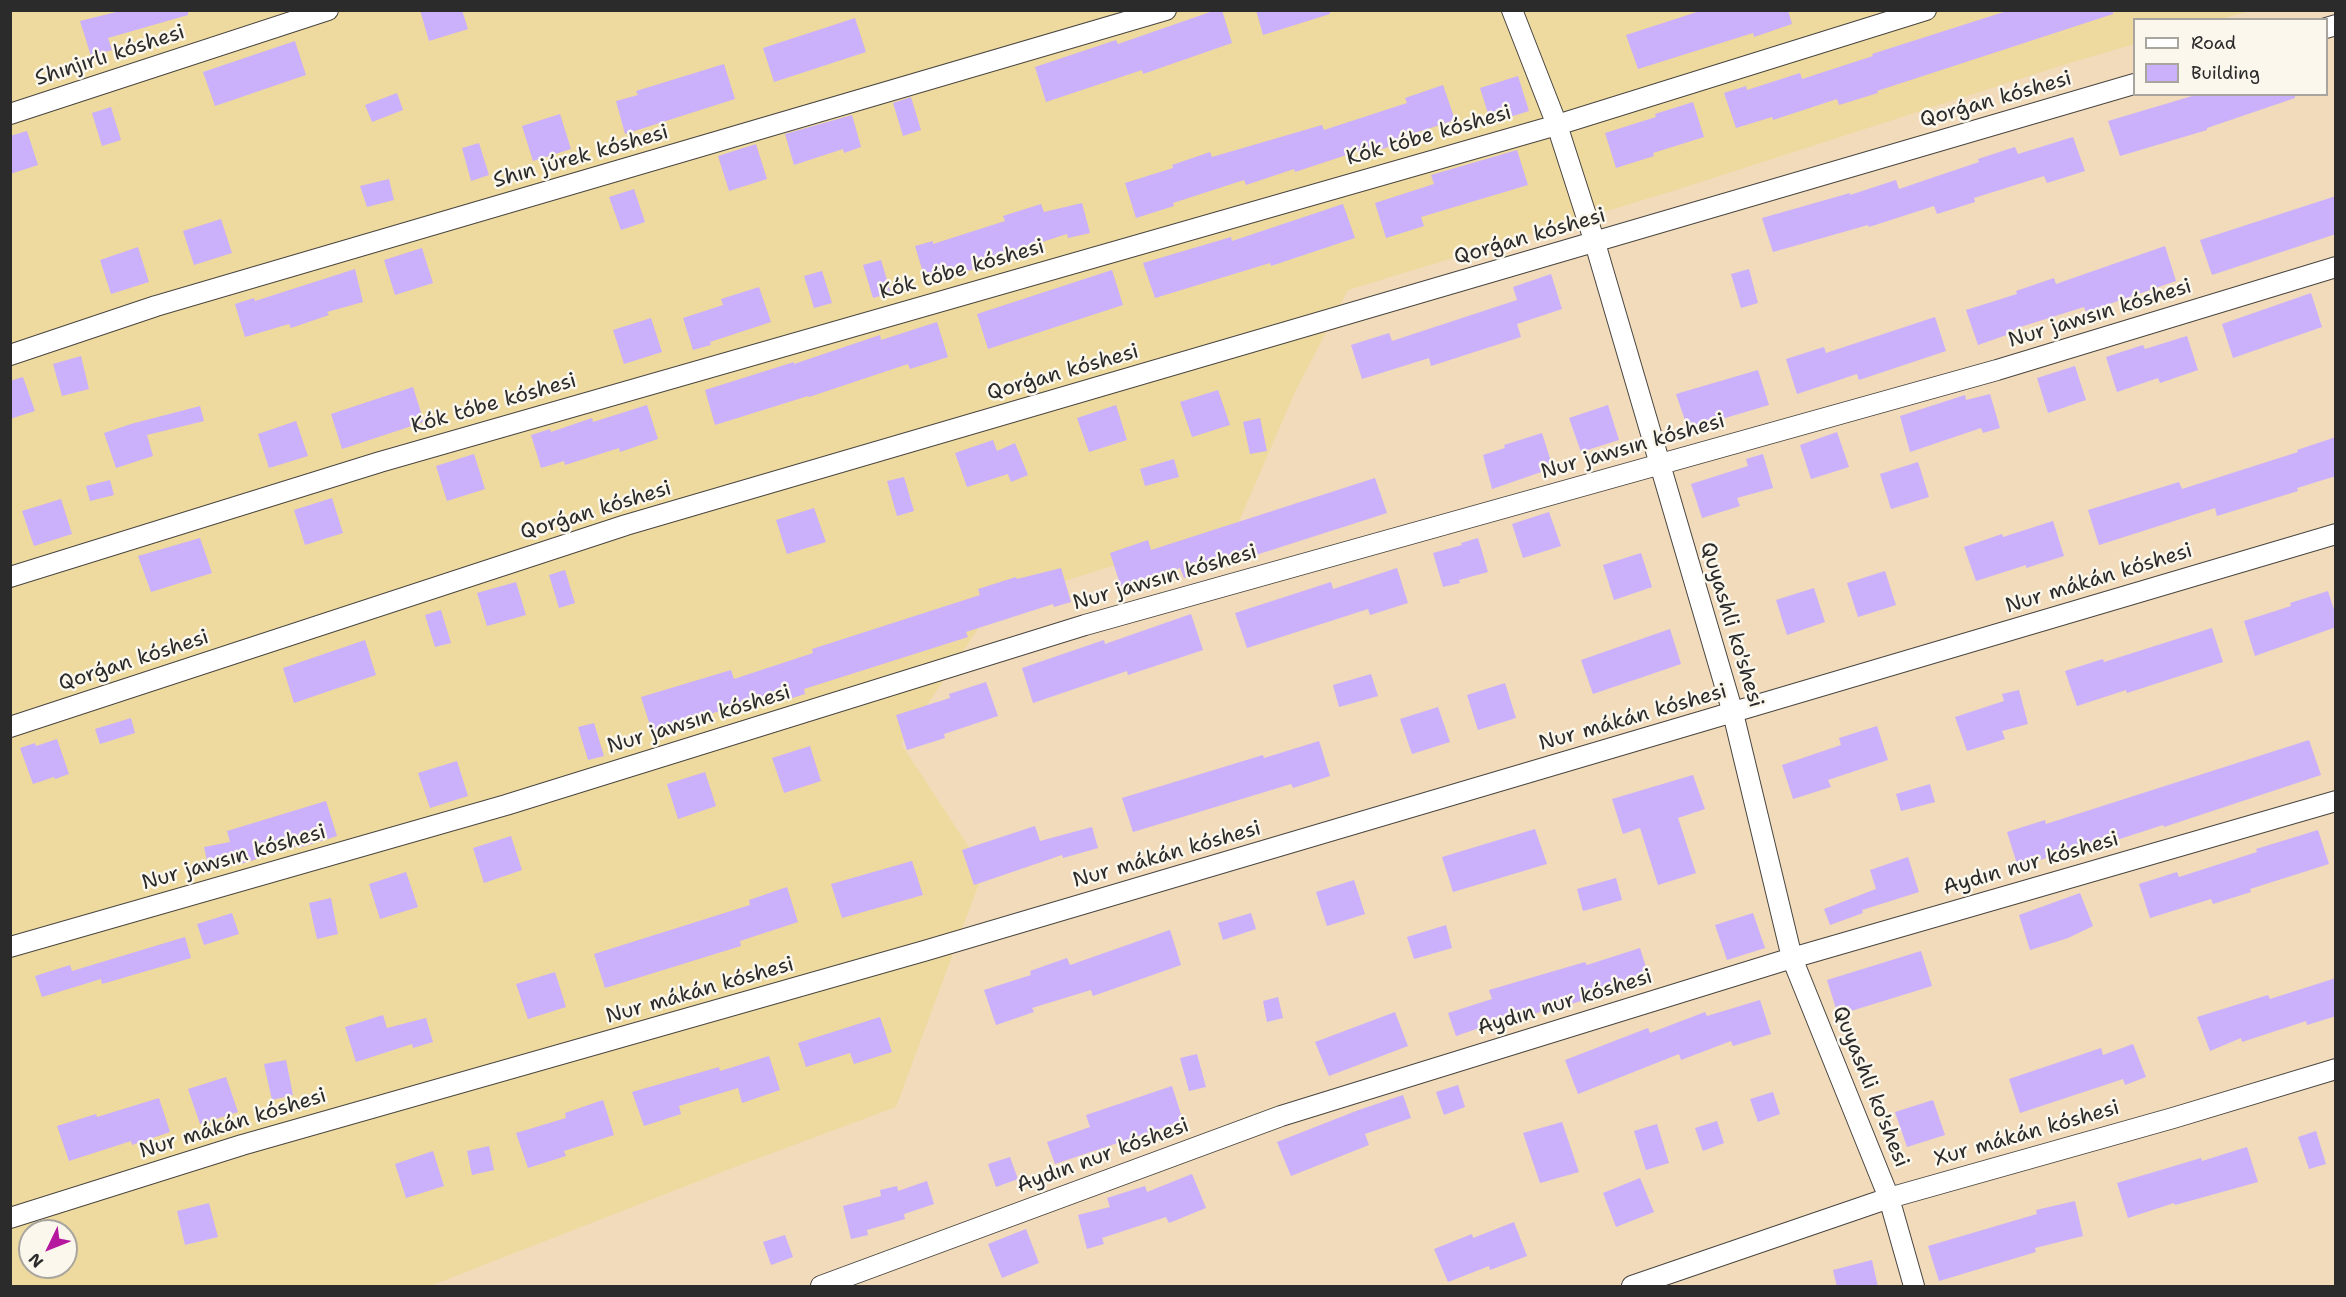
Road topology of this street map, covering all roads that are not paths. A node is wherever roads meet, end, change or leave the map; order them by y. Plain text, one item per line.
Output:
1 (328, 10) edge
2 (1166, 10) edge
3 (1512, 10) edge
4 (1926, 10) edge
5 (2133, 84) edge
6 (10, 114) edge
7 (1557, 125) junction
8 (1595, 243) junction
9 (2336, 267) edge
10 (10, 355) edge
11 (1659, 465) junction
12 (2336, 534) edge
13 (10, 577) edge
14 (1733, 713) junction
15 (10, 727) edge
16 (2336, 801) edge
17 (10, 946) edge
18 (1792, 958) junction
19 (2336, 1069) edge
20 (1889, 1198) junction
21 (10, 1218) edge
22 (821, 1287) edge
23 (1632, 1287) edge
24 (1914, 1287) edge

1 - 6 street, Shınjırlı kóshesi
2 - 10 street, Shın júrek kóshesi
3 - 7 street, Quyashli ko'shesi
4 - 7 street, Kók tóbe kóshesi
5 - 8 street, Qorǵan kóshesi
7 - 8 street, Quyashli ko'shesi
7 - 13 street, Kók tóbe kóshesi
8 - 11 street, Quyashli ko'shesi
8 - 15 street, Qorǵan kóshesi
9 - 11 street, Nur jawsın kóshesi
11 - 14 street, Quyashli ko'shesi
11 - 17 street, Nur jawsın kóshesi
12 - 14 street, Nur mákán kóshesi
14 - 18 street, Quyashli ko'shesi
14 - 21 street, Nur mákán kóshesi
16 - 18 street, Aydın nur kóshesi
18 - 20 street, Quyashli ko'shesi
18 - 22 street, Aydın nur kóshesi
19 - 20 street, Xur mákán kóshesi
20 - 23 street, Xur mákán kóshesi
20 - 24 street, Quyashli ko'shesi

